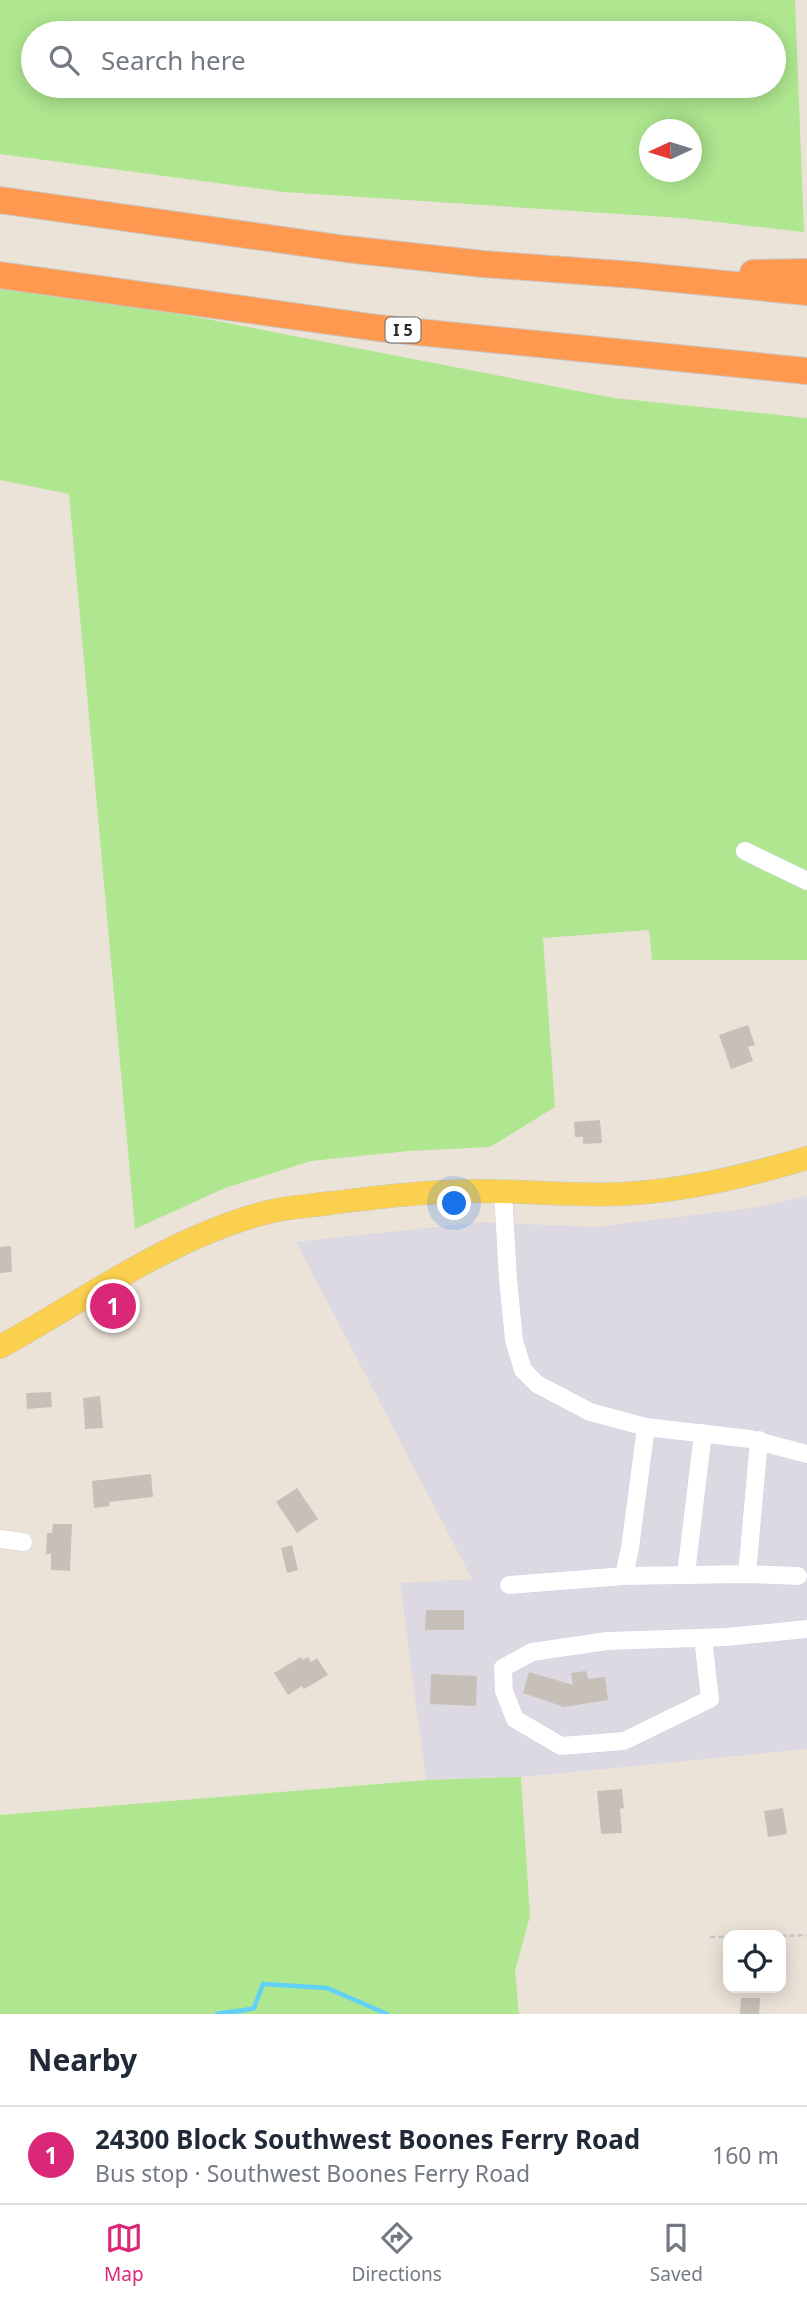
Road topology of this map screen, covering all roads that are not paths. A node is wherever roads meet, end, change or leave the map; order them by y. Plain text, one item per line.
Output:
1 (0, 200) edge
2 (807, 272) edge
3 (0, 275) edge
4 (634, 275) junction
5 (807, 292) edge
6 (807, 371) edge
7 (745, 851) dead end
8 (807, 881) edge
9 (807, 1158) edge
10 (503, 1191) junction
11 (0, 1347) edge
12 (646, 1427) junction
13 (703, 1433) junction
14 (759, 1440) junction
15 (807, 1454) edge
16 (0, 1539) edge
17 (23, 1542) dead end
18 (685, 1574) junction
19 (747, 1574) junction
20 (624, 1576) junction
21 (798, 1576) dead end
22 (509, 1585) dead end
23 (807, 1629) edge
24 (702, 1637) junction

1 - 4 highway
2 - 4 highway
3 - 6 highway, I 5
4 - 5 highway
7 - 8 lane
9 - 10 main road
10 - 11 main road
10 - 12 lane
12 - 13 lane
12 - 20 lane
13 - 14 lane
13 - 18 lane
14 - 15 lane
14 - 19 lane
16 - 17 lane
18 - 19 lane
18 - 20 lane
19 - 21 lane
20 - 22 lane
23 - 24 lane
24 - 24 lane

